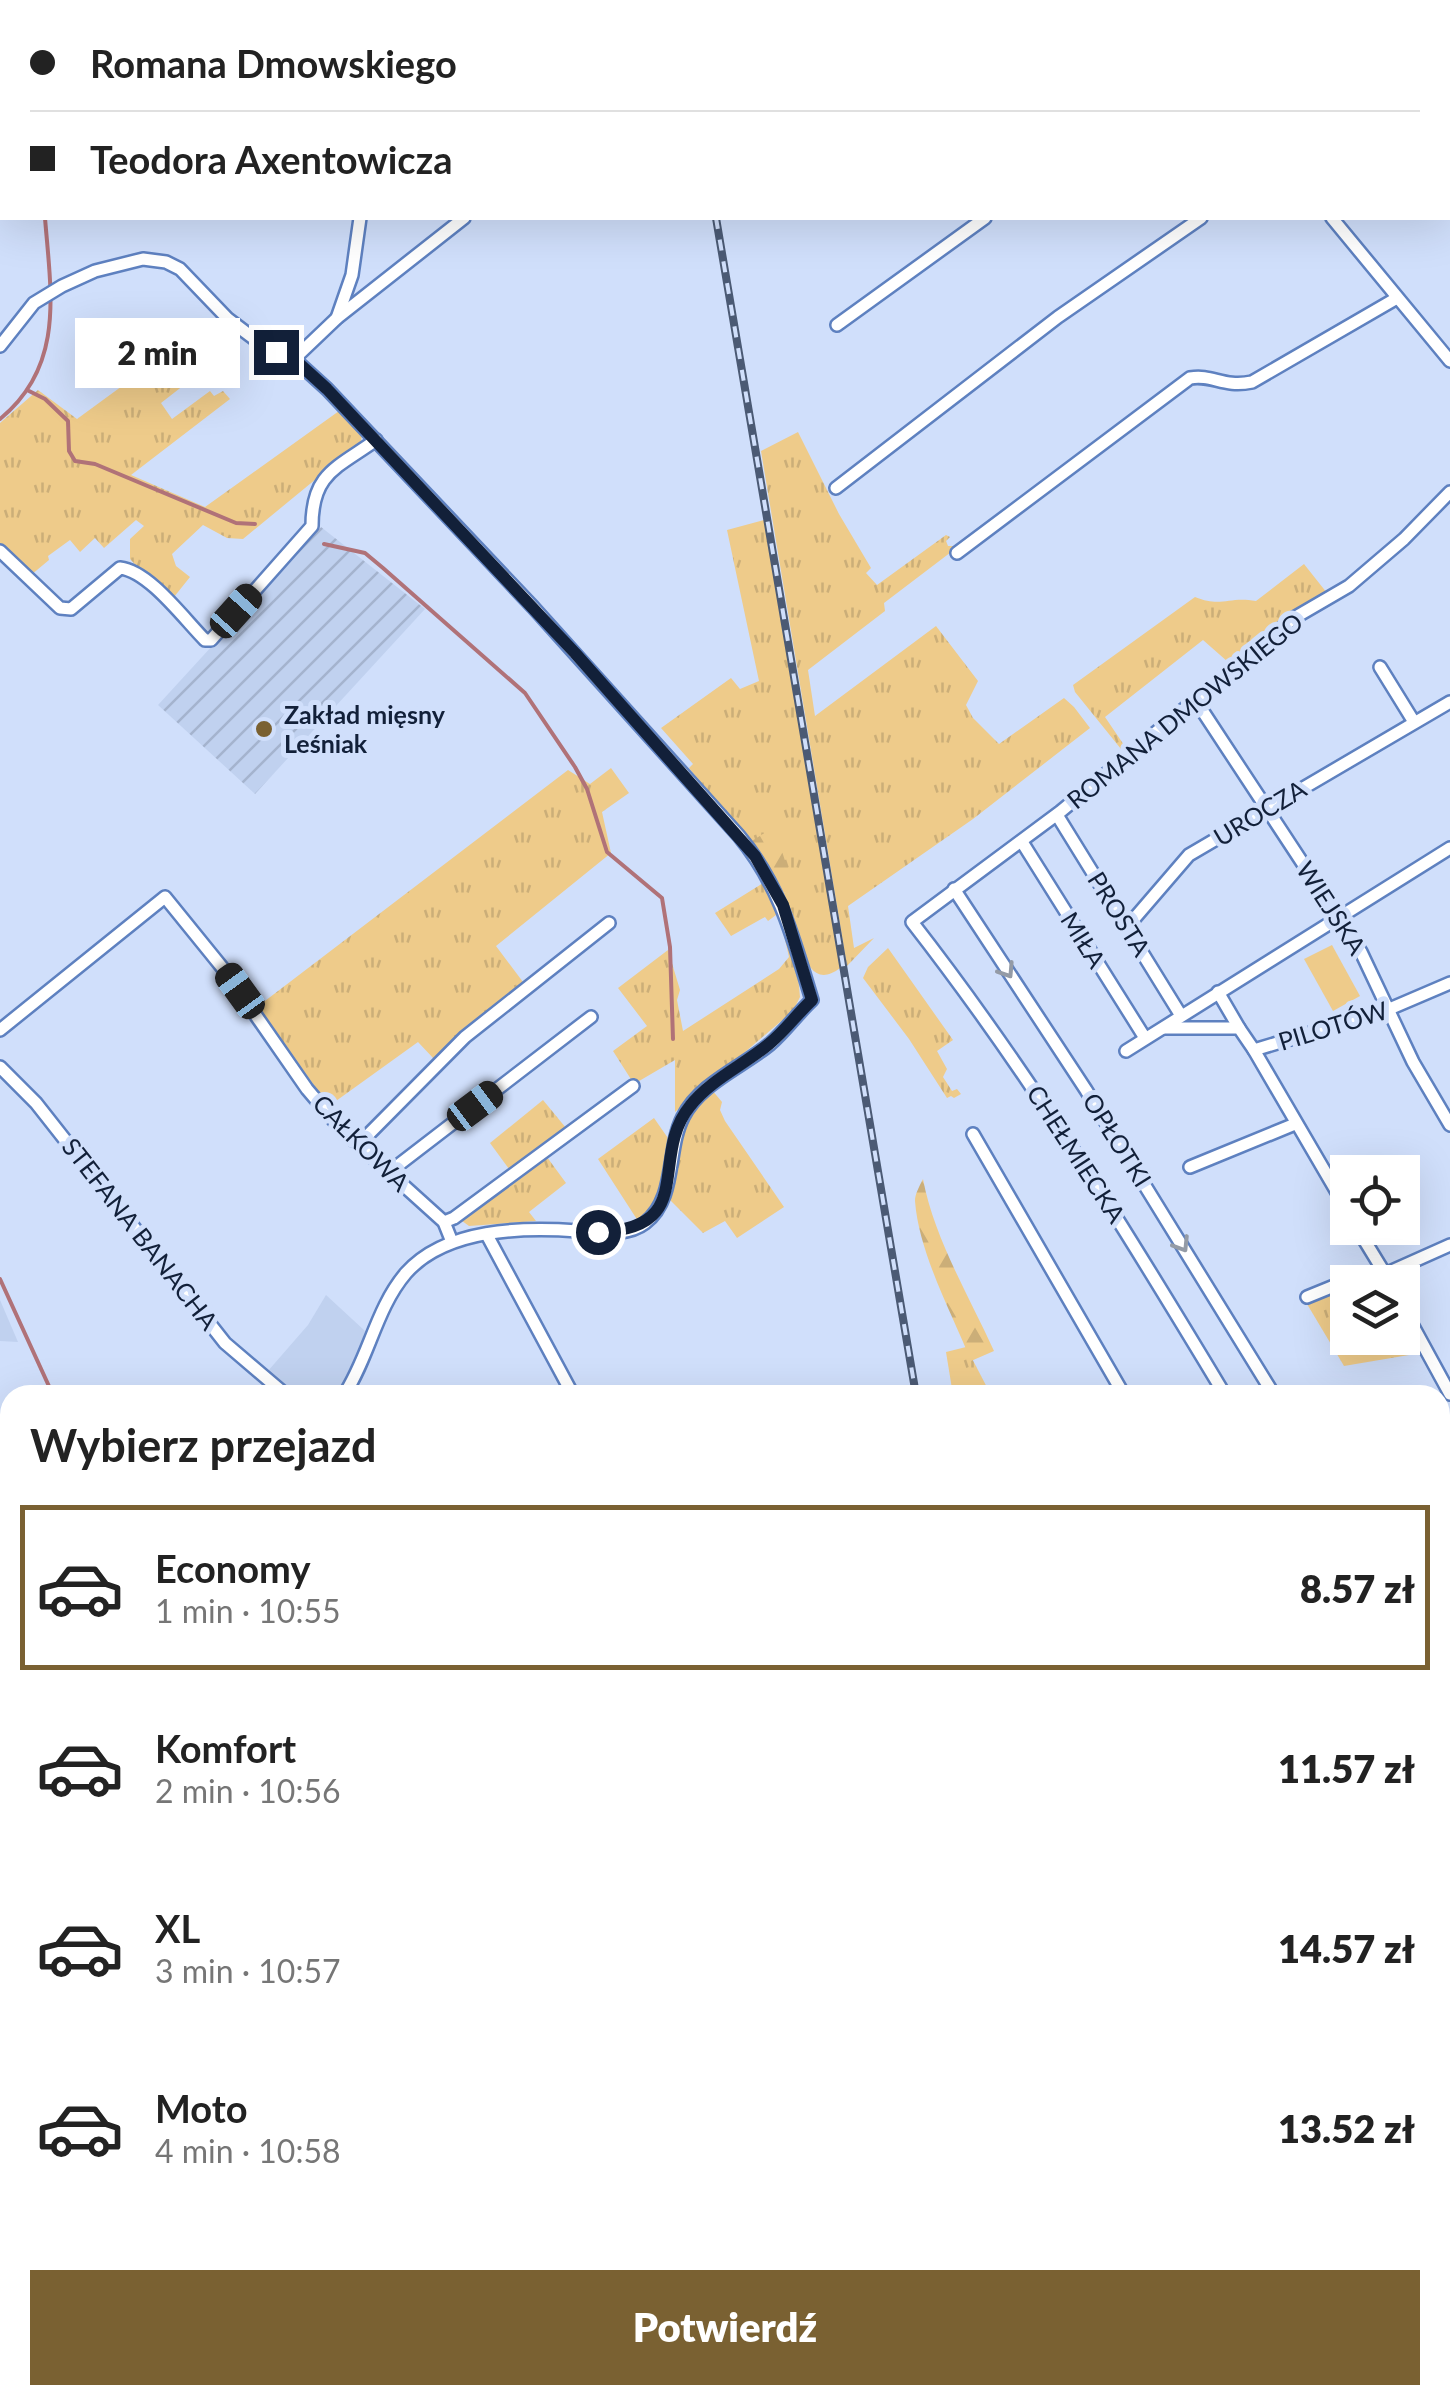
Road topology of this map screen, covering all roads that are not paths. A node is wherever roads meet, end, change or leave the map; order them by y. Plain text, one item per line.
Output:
1 (360, 220) edge
2 (461, 220) edge
3 (982, 220) edge
4 (1198, 220) edge
5 (1334, 220) edge
6 (1397, 298) junction
7 (337, 318) junction
8 (837, 324) dead end
9 (0, 346) edge
10 (294, 359) junction
11 (1450, 361) edge
12 (376, 440) junction
13 (836, 488) dead end
14 (1450, 492) edge
15 (0, 550) edge
16 (957, 553) dead end
17 (1380, 667) dead end
18 (1196, 701) junction
19 (1450, 702) edge
20 (1414, 722) junction
21 (1267, 809) junction
22 (1057, 815) junction
23 (1022, 842) junction
24 (1450, 848) edge
25 (954, 890) junction
26 (1337, 917) junction
27 (912, 922) joint
28 (609, 923) dead end
29 (1127, 928) junction
30 (1450, 983) edge
31 (1218, 992) junction
32 (1387, 1010) junction
33 (1180, 1014) junction
34 (591, 1017) dead end
35 (1164, 1028) junction
36 (1238, 1028) junction
37 (0, 1030) edge
38 (1145, 1038) junction
39 (1126, 1050) dead end
40 (1254, 1050) junction
41 (0, 1067) edge
42 (633, 1086) dead end
43 (1295, 1124) junction
44 (1450, 1124) edge
45 (973, 1134) dead end
46 (358, 1146) junction
47 (1190, 1168) dead end
48 (388, 1172) junction
49 (1330, 1181) edge
50 (444, 1222) junction
51 (488, 1235) junction
52 (452, 1242) junction
53 (1450, 1244) edge
54 (1412, 1265) edge
55 (1330, 1287) edge
56 (1306, 1297) dead end
57 (1420, 1339) edge
58 (274, 1385) edge
59 (350, 1385) edge
60 (568, 1385) edge
61 (1118, 1385) edge
62 (1219, 1385) edge
63 (1268, 1385) edge
64 (1445, 1385) edge

1 - 7 street
2 - 7 street
3 - 8 street
4 - 13 street
5 - 6 street
6 - 11 street
6 - 16 street
7 - 10 street
9 - 10 street
10 - 12 street
12 - 15 street
12 - 51 street
14 - 18 street, ROMANA DMOWSKIEGO
17 - 20 street
18 - 21 street, WIEJSKA
18 - 22 street, ROMANA DMOWSKIEGO
19 - 20 street, UROCZA
20 - 21 street, UROCZA
21 - 26 street, WIEJSKA
21 - 29 street, UROCZA
22 - 23 street, ROMANA DMOWSKIEGO
22 - 29 street, PROSTA
23 - 25 street, ROMANA DMOWSKIEGO
23 - 38 street, MIŁA
24 - 26 street
25 - 27 street, ROMANA DMOWSKIEGO
25 -> 63 street, OPŁOTKI
26 - 31 street
26 - 32 street, WIEJSKA
27 - 62 street, CHEŁMIECKA
28 - 46 street
29 - 33 street, PROSTA
30 - 32 street, PILOTÓW
31 - 33 street
31 - 36 street
32 - 40 street, PILOTÓW
32 - 44 street, WIEJSKA
33 - 35 street
34 - 48 street
35 - 36 street, PILOTÓW
35 - 38 street
36 - 40 street, PILOTÓW
37 - 46 street, CAŁKOWA
38 - 39 street
40 - 43 street
41 - 58 street, STEFANA BANACHA
42 - 50 street
43 - 47 street
43 - 49 street
45 - 61 street
46 - 48 street, CAŁKOWA
48 - 50 street, CAŁKOWA
50 - 52 street, CAŁKOWA
51 - 52 street
51 - 60 street
52 - 59 street
53 - 54 street
55 - 56 street
57 - 64 street

